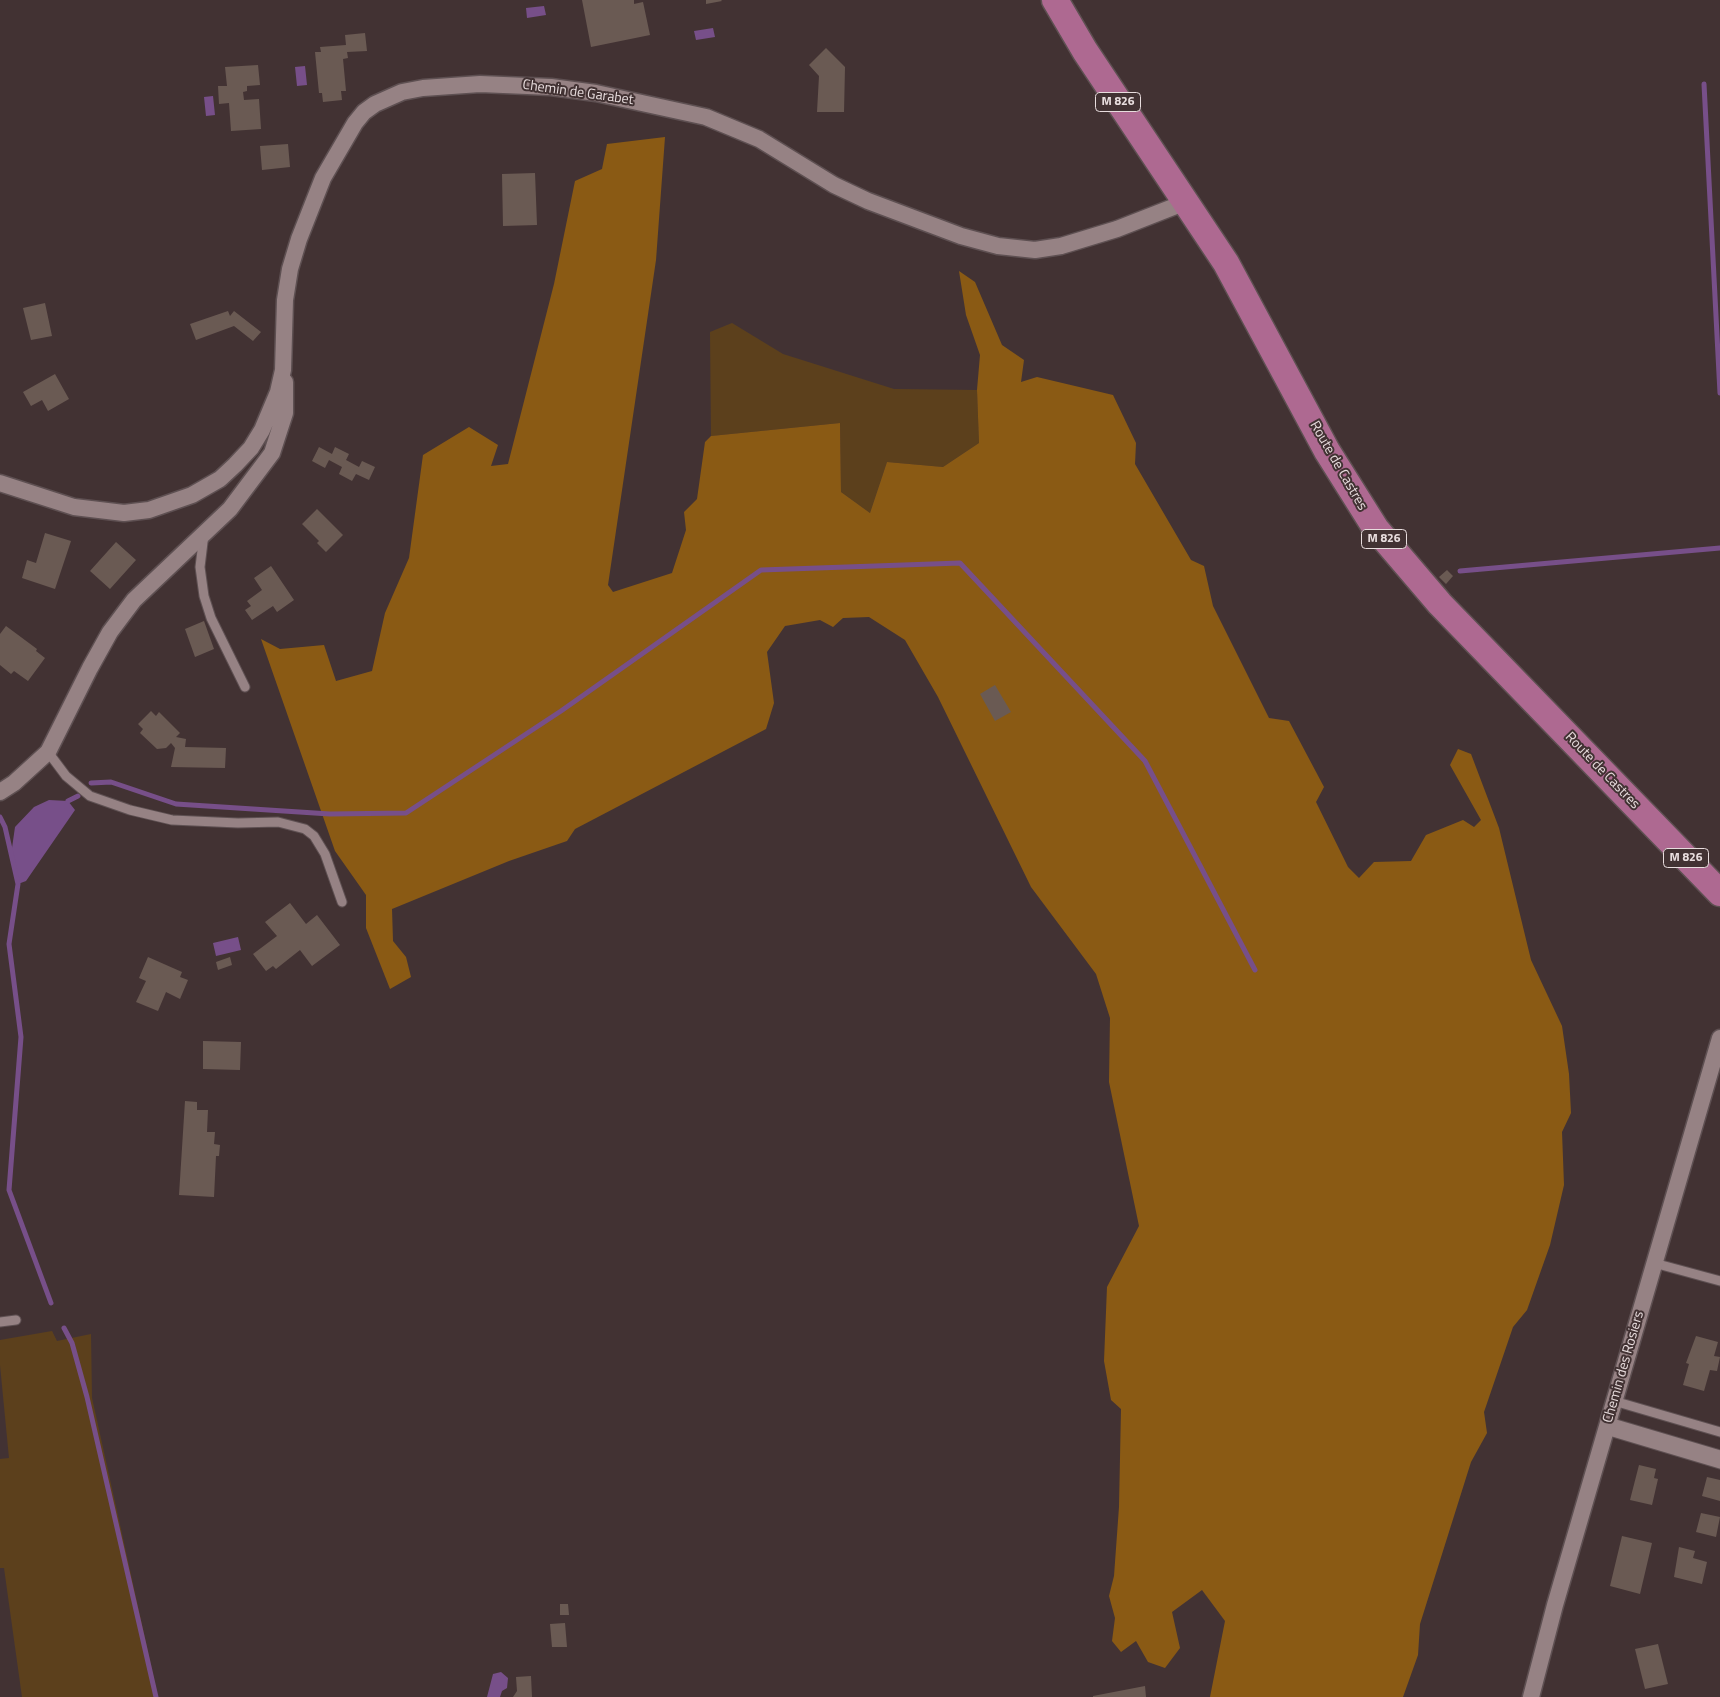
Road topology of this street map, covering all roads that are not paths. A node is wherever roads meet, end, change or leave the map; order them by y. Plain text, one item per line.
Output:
1 (1055, 0) edge
2 (1186, 202) junction
3 (283, 370) junction
4 (0, 483) edge
5 (204, 534) junction
6 (245, 686) dead end
7 (48, 752) junction
8 (0, 792) edge
9 (1720, 893) edge
10 (342, 902) dead end
11 (1720, 1038) edge
12 (1654, 1263) junction
13 (1720, 1281) edge
14 (16, 1320) dead end
15 (0, 1322) edge
16 (1614, 1401) junction
17 (1608, 1426) junction
18 (1720, 1432) edge
19 (1720, 1454) edge
20 (1720, 1464) edge
21 (1531, 1697) edge

1 - 2 main road, Route de Castres / M 826
2 - 3 street, Chemin de Garabet
2 - 9 main road, Route de Castres / M 826
3 - 4 street, Chemin de Garabet
3 - 5 street
5 - 6 lane
5 - 7 street
7 - 8 street
7 - 10 lane
11 - 12 street, Chemin des Rosiers
12 - 13 lane
12 - 16 street, Chemin des Rosiers
14 - 15 lane
16 - 17 street, Chemin des Rosiers
16 - 18 lane
17 - 19 lane
17 - 20 lane
17 - 21 street, Chemin des Rosiers

